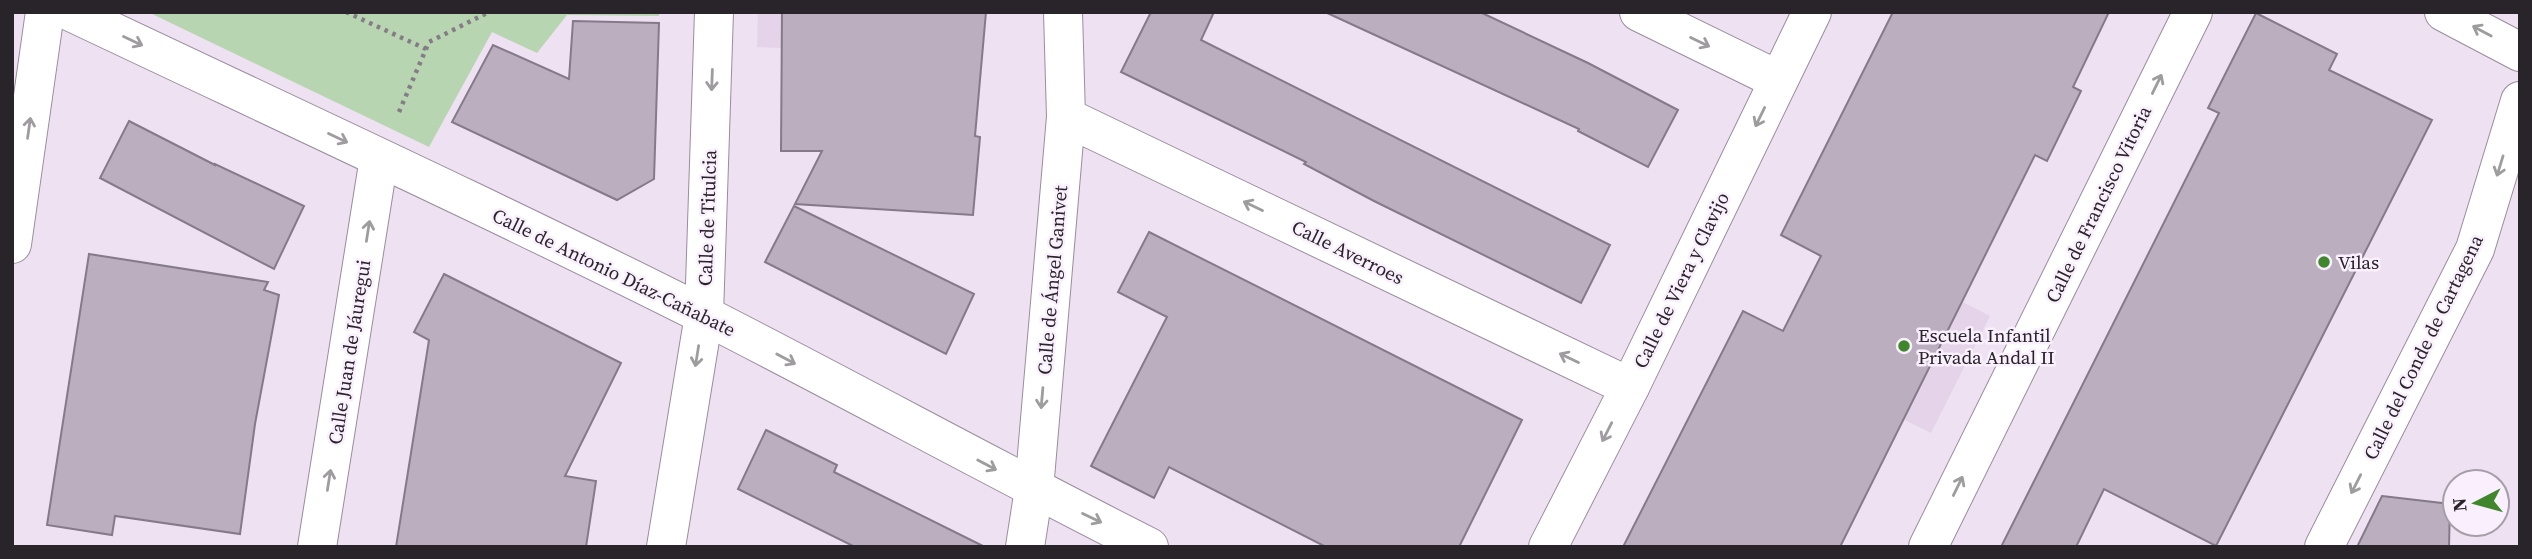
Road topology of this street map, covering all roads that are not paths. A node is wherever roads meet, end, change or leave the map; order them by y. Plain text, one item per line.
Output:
1 (45, 12) edge
2 (71, 12) edge
3 (714, 12) edge
4 (1063, 12) edge
5 (1639, 12) edge
6 (1811, 12) edge
7 (2193, 12) edge
8 (2444, 12) edge
9 (2520, 51) edge
10 (1778, 80) junction
11 (2520, 101) edge
12 (1066, 117) junction
13 (379, 158) junction
14 (12, 244) edge
15 (704, 315) junction
16 (1630, 387) junction
17 (1034, 489) junction
18 (317, 547) edge
19 (666, 547) edge
20 (1025, 547) edge
21 (1150, 547) edge
22 (1548, 547) edge
23 (1928, 547) edge
24 (2324, 547) edge

14 -> 1 street
2 -> 13 street, Calle de Antonio Díaz-Cañabate
3 -> 15 street, Calle de Titulcia
4 - 12 street, Calle de Ángel Ganivet
5 -> 10 street
6 - 10 street, Calle de Viera y Clavijo
23 -> 7 street, Calle de Francisco Vitoria
9 -> 8 street
10 -> 16 street, Calle de Viera y Clavijo
11 -> 24 street, Calle del Conde de Cartagena
16 -> 12 street, Calle Averroes
12 -> 17 street, Calle de Ángel Ganivet
13 - 15 street, Calle de Antonio Díaz-Cañabate
18 -> 13 street, Calle Juan de Jáuregui
15 -> 17 street, Calle de Antonio Díaz-Cañabate
15 -> 19 street, Calle de Titulcia
16 -> 22 street, Calle de Viera y Clavijo
17 - 20 street, Calle de Ángel Ganivet
17 -> 21 street, Calle de Antonio Díaz-Cañabate

